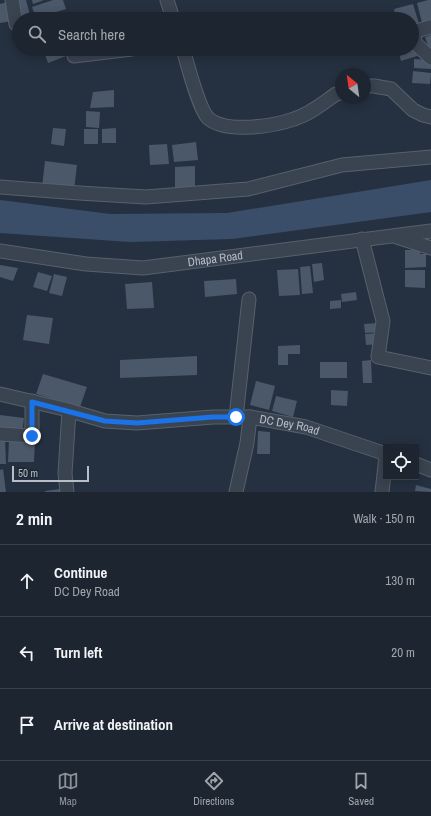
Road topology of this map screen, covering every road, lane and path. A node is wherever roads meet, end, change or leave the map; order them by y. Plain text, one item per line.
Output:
1 (12, 0) edge
2 (167, 0) edge
3 (14, 12) edge
4 (171, 12) edge
5 (430, 27) edge
6 (419, 30) edge
7 (419, 47) edge
8 (185, 56) edge
9 (431, 58) edge
10 (371, 86) edge
11 (335, 95) edge
12 (431, 117) edge
13 (431, 157) edge
14 (0, 188) edge
15 (431, 231) edge
16 (394, 236) junction
17 (362, 239) junction
18 (431, 248) edge
19 (0, 251) edge
20 (249, 299) dead end
21 (431, 368) edge
22 (0, 394) edge
23 (32, 402) junction
24 (69, 411) junction
25 (236, 417) junction
26 (250, 417) junction
27 (0, 434) edge
28 (383, 454) edge
29 (419, 465) edge
30 (431, 470) edge
31 (383, 480) edge
32 (67, 492) edge
33 (236, 492) edge
34 (382, 492) edge

1 - 3 street
2 - 4 street
5 - 6 street
7 - 9 street
8 - 11 street
10 - 12 street
13 - 14 street
15 - 16 street, Dhapa Road
16 - 17 street, Dhapa Road
16 - 18 street
17 - 19 street, Dhapa Road
17 - 21 street
20 - 25 street
22 - 23 street, DC Dey Road
23 - 24 street, DC Dey Road
23 - 27 street
24 - 25 street, DC Dey Road
24 - 32 street
25 - 26 street, DC Dey Road
26 - 28 street, DC Dey Road
26 - 33 street
29 - 30 street
31 - 34 street

